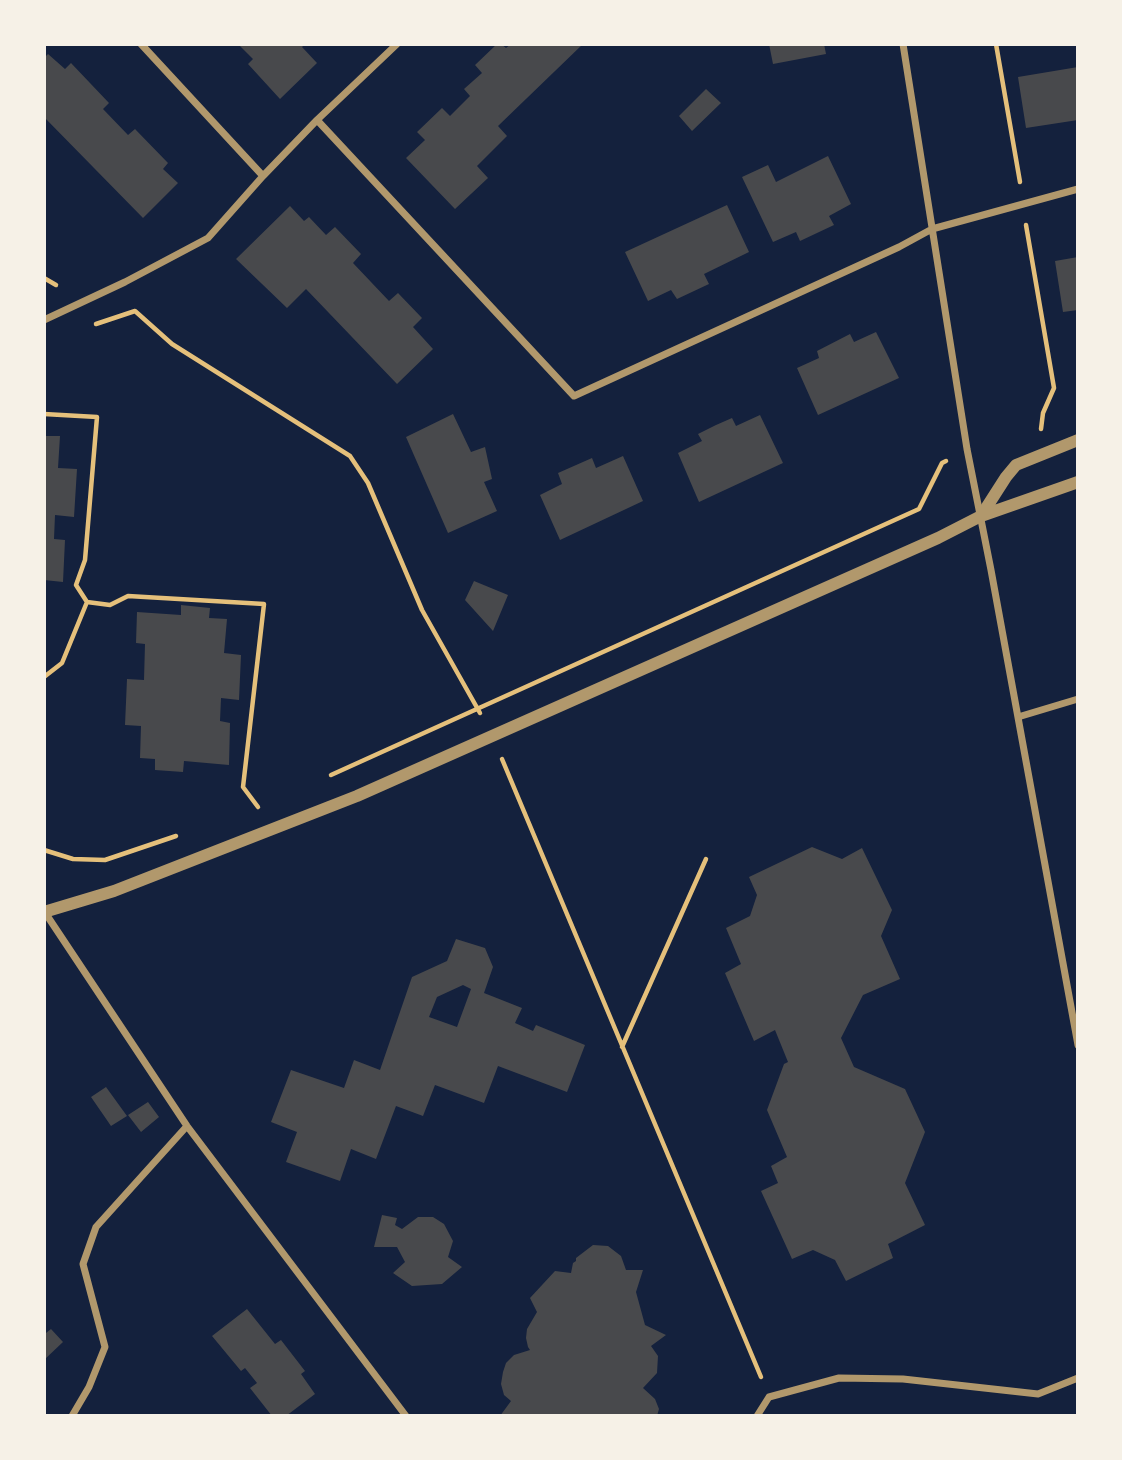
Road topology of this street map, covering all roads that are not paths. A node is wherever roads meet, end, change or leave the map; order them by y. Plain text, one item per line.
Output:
1 (141, 44) edge
2 (397, 44) edge
3 (903, 44) edge
4 (317, 120) junction
5 (263, 176) junction
6 (1078, 189) edge
7 (932, 229) junction
8 (44, 320) edge
9 (1078, 440) edge
10 (1078, 482) edge
11 (981, 516) junction
12 (1078, 699) edge
13 (1018, 717) junction
14 (44, 912) edge
15 (1078, 1045) edge
16 (187, 1126) junction
17 (1078, 1378) edge
18 (72, 1416) edge
19 (406, 1416) edge
20 (757, 1416) edge

1 - 5 street
2 - 4 street
3 - 7 street
4 - 5 street
4 - 7 street
5 - 8 street
6 - 7 street
7 - 11 street
9 - 11 street
10 - 11 street
11 - 13 street
11 - 14 street
12 - 13 street
13 - 15 street
14 - 16 street
16 - 18 street
16 - 19 street
17 - 20 street

